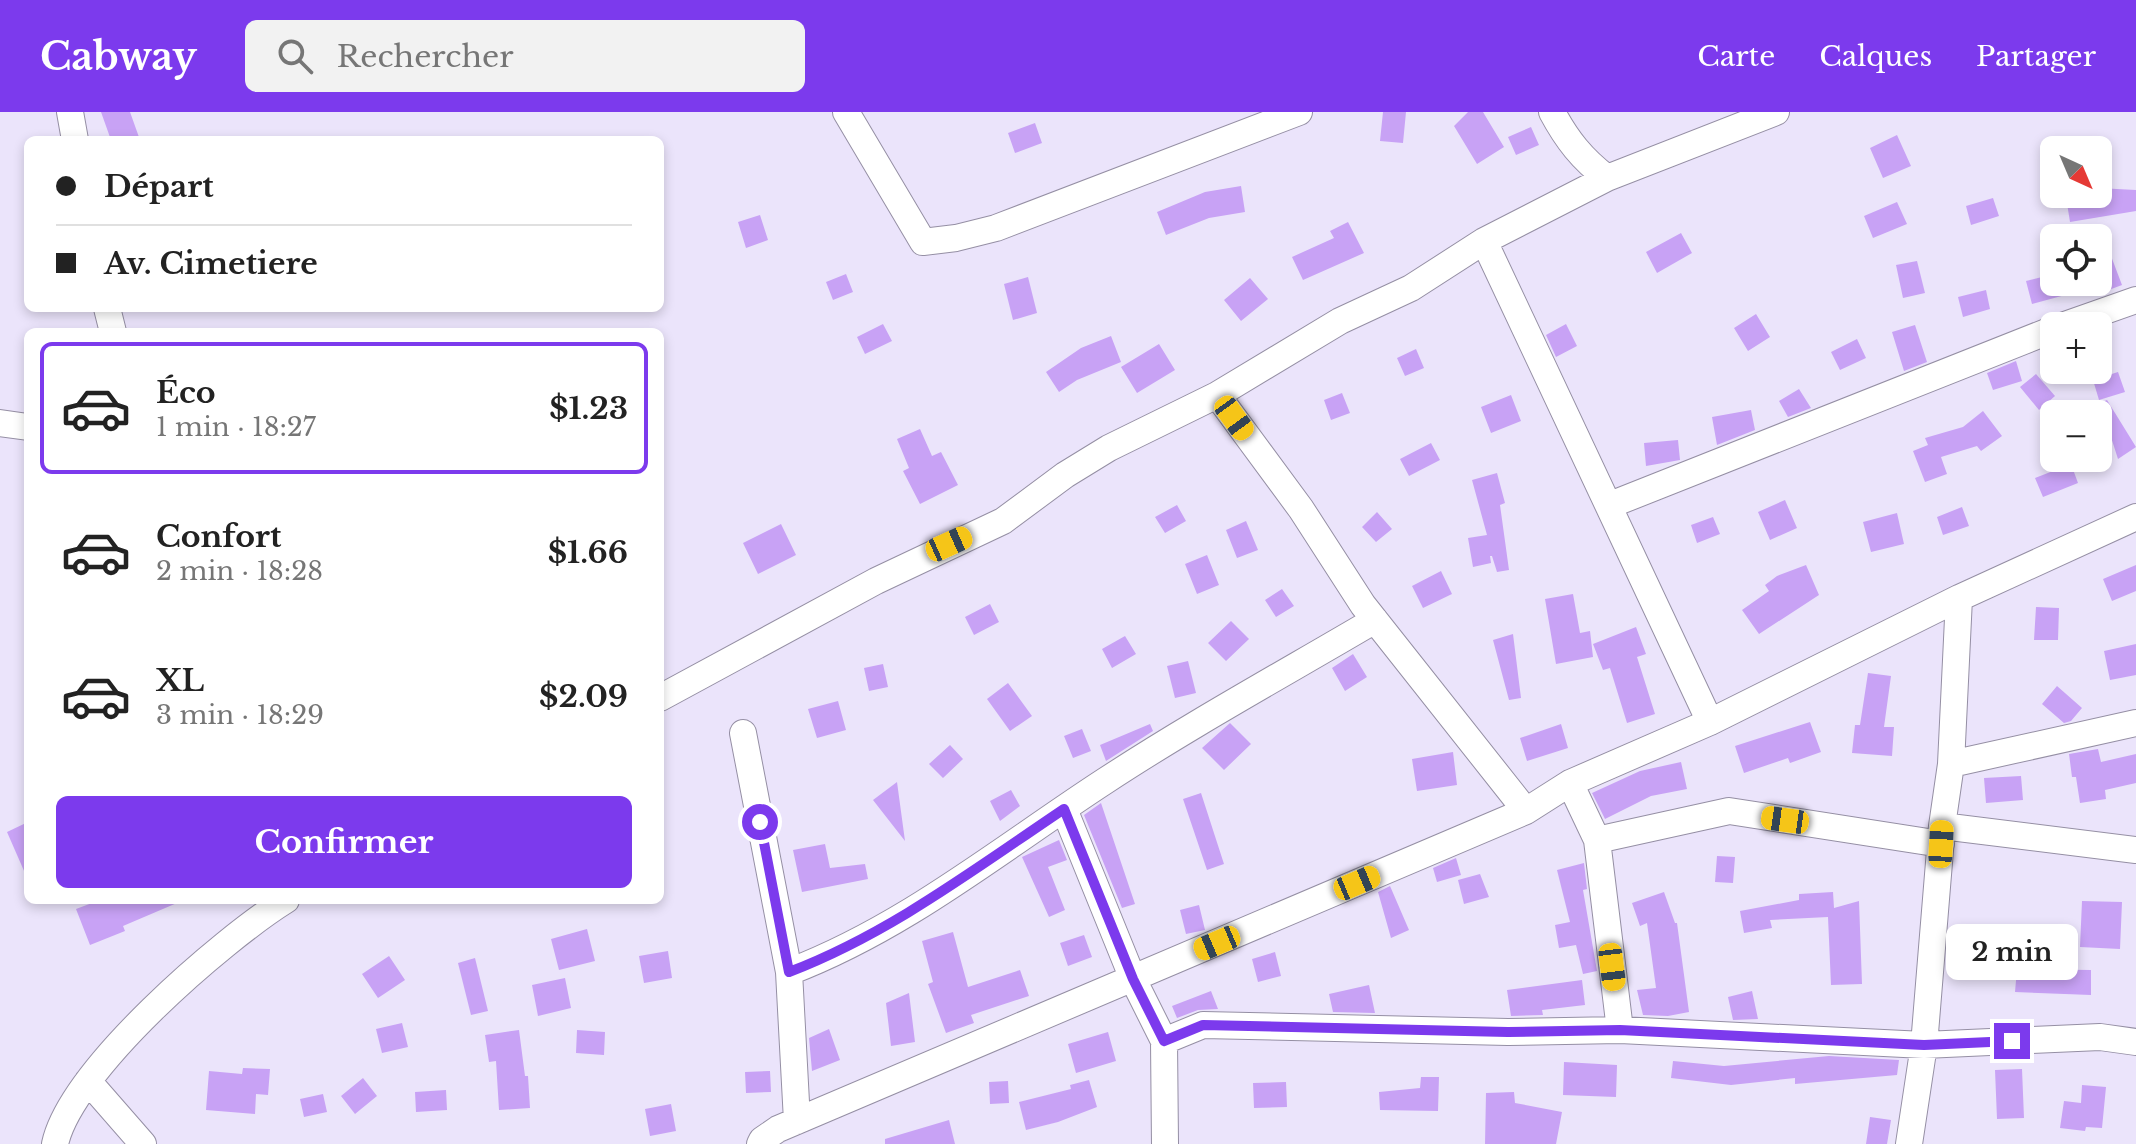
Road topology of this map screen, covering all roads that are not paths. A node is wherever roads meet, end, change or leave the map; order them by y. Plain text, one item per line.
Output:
1 (70, 112) edge
2 (846, 112) edge
3 (1299, 112) edge
4 (1552, 112) edge
5 (1776, 112) edge
6 (74, 136) edge
7 (1607, 178) junction
8 (1484, 241) junction
9 (2136, 300) edge
10 (2102, 312) edge
11 (2040, 335) edge
12 (1217, 395) junction
13 (0, 423) edge
14 (24, 426) edge
15 (1610, 505) junction
16 (2136, 517) edge
17 (1959, 598) junction
18 (1375, 620) junction
19 (664, 696) edge
20 (1710, 722) junction
21 (2136, 723) edge
22 (743, 733) dead end
23 (1951, 764) junction
24 (1570, 783) junction
25 (1064, 809) junction
26 (1526, 811) junction
27 (1942, 835) junction
28 (1597, 840) junction
29 (2136, 850) edge
30 (256, 910) edge
31 (789, 972) junction
32 (1133, 979) junction
33 (1620, 1030) junction
34 (1164, 1041) junction
35 (2136, 1042) edge
36 (1924, 1045) junction
37 (88, 1081) junction
38 (797, 1121) junction
39 (55, 1144) edge
40 (143, 1144) edge
41 (760, 1144) edge
42 (1165, 1144) edge
43 (1909, 1144) edge

1 - 6 street
2 - 3 street
4 - 7 street
5 - 7 street
7 - 8 street
8 - 12 street
8 - 15 street
9 - 10 street
11 - 15 street
12 - 18 street
12 - 19 street
13 - 14 street
15 - 20 street
16 - 17 street
17 - 20 street
17 - 23 street
18 - 25 street
18 - 26 street
20 - 24 street
21 - 23 street
22 - 31 street
23 - 27 street
24 - 26 street
24 - 28 street
25 - 31 street
25 - 32 street
26 - 32 street
27 - 28 street
27 - 29 street
27 - 36 street
28 - 33 street
30 - 37 street
31 - 38 street
32 - 34 street
32 - 38 street
33 - 34 street
33 - 36 street
34 - 42 street
35 - 36 street
36 - 43 street
37 - 39 street
37 - 40 street
38 - 41 street

